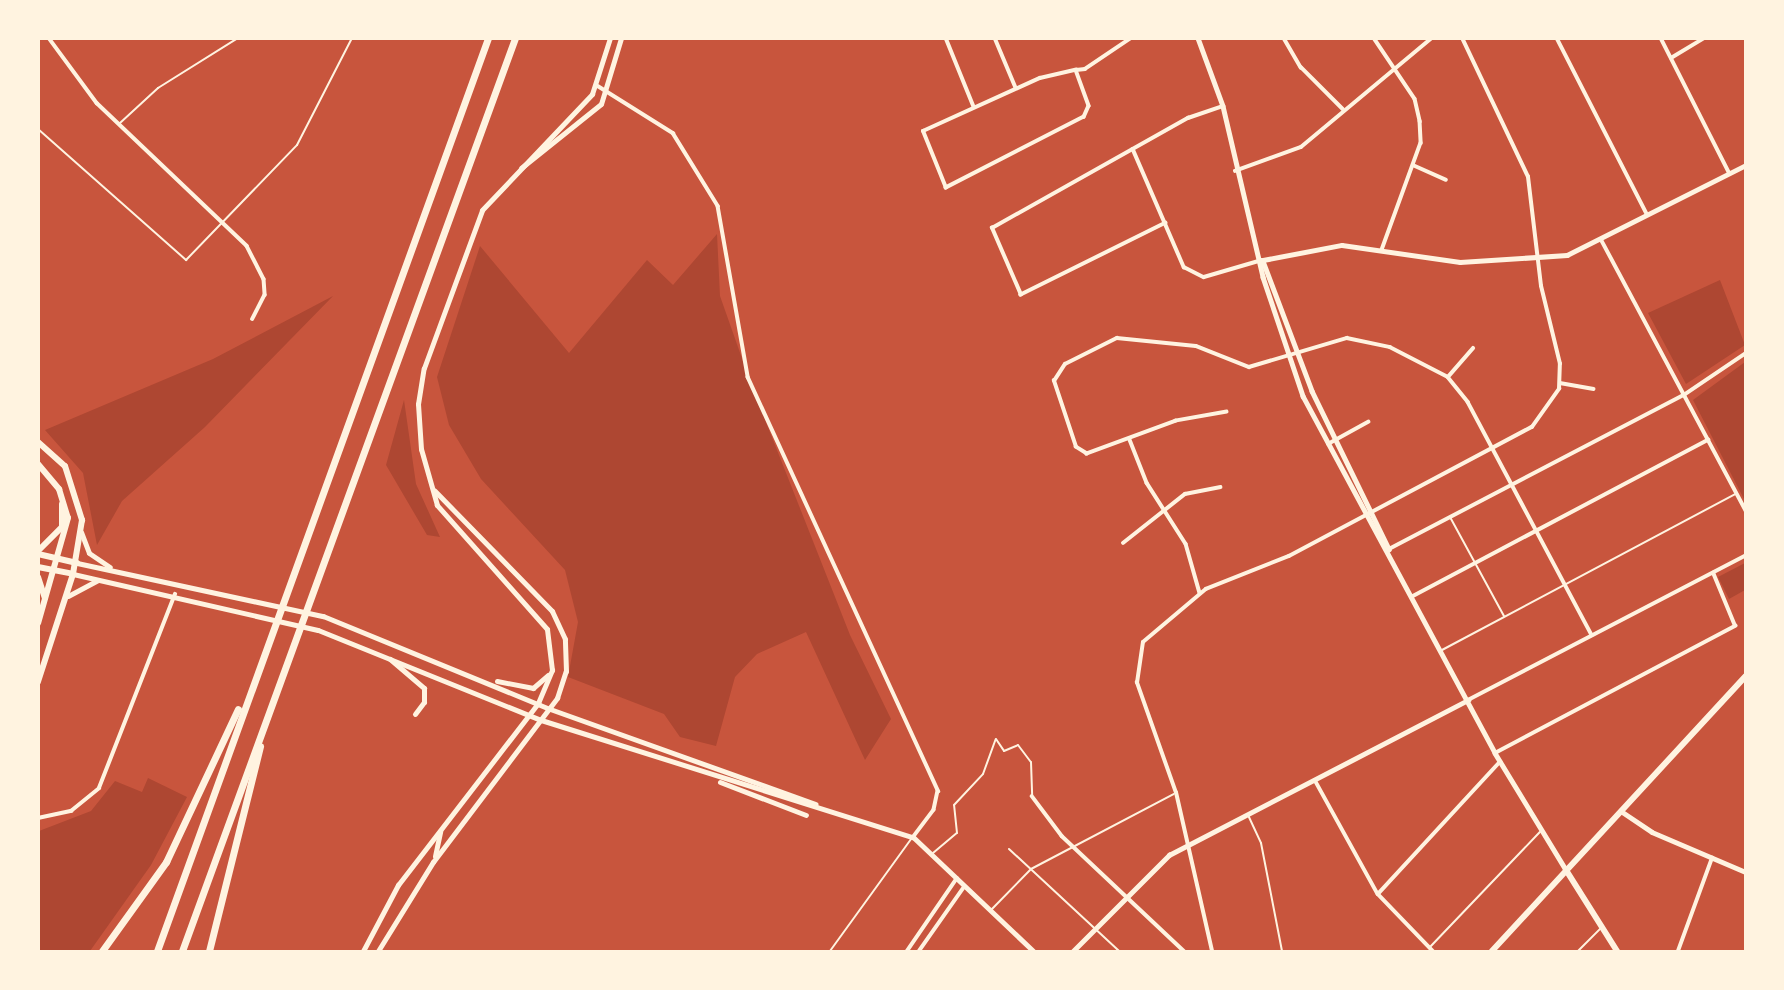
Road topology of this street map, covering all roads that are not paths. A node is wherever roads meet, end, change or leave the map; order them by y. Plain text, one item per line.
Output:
1 (49, 38) edge
2 (238, 38) edge
3 (352, 38) edge
4 (515, 38) edge
5 (610, 38) edge
6 (621, 38) edge
7 (946, 38) edge
8 (995, 38) edge
9 (1131, 38) edge
10 (1198, 38) edge
11 (1284, 38) edge
12 (1374, 38) edge
13 (1432, 38) edge
14 (1462, 38) edge
15 (1557, 38) edge
16 (1661, 38) edge
17 (1704, 38) edge
18 (487, 41) edge
19 (1671, 58) junction
20 (1392, 65) junction
21 (1076, 70) junction
22 (598, 86) junction
23 (1016, 89) junction
24 (608, 92) junction
25 (1223, 106) junction
26 (974, 107) junction
27 (1343, 110) junction
28 (119, 124) junction
29 (38, 129) edge
30 (1133, 149) junction
31 (1413, 165) junction
32 (1745, 165) edge
33 (519, 169) junction
34 (1235, 171) junction
35 (1729, 172) junction
36 (1446, 180) dead end
37 (1647, 215) junction
38 (222, 223) junction
39 (1166, 223) junction
40 (1601, 239) junction
41 (1382, 250) junction
42 (1263, 260) junction
43 (1539, 260) junction
44 (253, 319) dead end
45 (1473, 348) dead end
46 (1297, 352) junction
47 (1745, 353) edge
48 (1287, 356) junction
49 (1448, 377) junction
50 (1560, 383) junction
51 (1592, 389) dead end
52 (1684, 395) junction
53 (1227, 412) dead end
54 (1368, 422) dead end
55 (1337, 439) junction
56 (1130, 440) junction
57 (1708, 440) junction
58 (38, 442) edge
59 (1328, 444) junction
60 (1494, 447) junction
61 (38, 464) edge
62 (1513, 483) junction
63 (1220, 487) dead end
64 (59, 489) junction
65 (435, 491) junction
66 (1736, 494) junction
67 (1166, 508) junction
68 (1374, 510) junction
69 (1745, 511) edge
70 (1365, 515) junction
71 (1450, 516) junction
72 (1537, 530) junction
73 (81, 532) junction
74 (1123, 543) dead end
75 (1389, 549) junction
76 (38, 552) edge
77 (1745, 555) edge
78 (58, 559) junction
79 (76, 563) junction
80 (1475, 564) junction
81 (38, 566) edge
82 (55, 571) junction
83 (120, 571) junction
84 (1713, 573) junction
85 (74, 574) junction
86 (38, 577) edge
87 (103, 579) junction
88 (1566, 583) junction
89 (1200, 593) junction
90 (175, 594) junction
91 (1413, 596) junction
92 (66, 599) junction
93 (44, 607) junction
94 (1504, 616) junction
95 (38, 623) edge
96 (1592, 635) junction
97 (363, 644) junction
98 (1442, 650) junction
99 (260, 661) junction
100 (552, 670) junction
101 (1745, 676) edge
102 (489, 680) junction
103 (38, 682) edge
104 (1468, 700) junction
105 (538, 703) junction
106 (271, 705) junction
107 (550, 709) junction
108 (415, 715) dead end
109 (529, 716) junction
110 (541, 720) junction
111 (1495, 753) junction
112 (1500, 762) junction
113 (708, 776) junction
114 (1315, 780) junction
115 (1176, 793) junction
116 (1032, 796) joint
117 (1621, 811) junction
118 (841, 814) junction
119 (1248, 814) junction
120 (806, 815) dead end
121 (38, 818) edge
122 (439, 831) junction
123 (1542, 831) junction
124 (913, 837) junction
125 (1188, 844) junction
126 (1073, 846) junction
127 (1009, 849) dead end
128 (933, 854) junction
129 (1712, 857) junction
130 (433, 862) junction
131 (1031, 869) junction
132 (1566, 870) junction
133 (1745, 872) edge
134 (957, 878) junction
135 (965, 886) junction
136 (1378, 894) junction
137 (1126, 896) junction
138 (991, 911) junction
139 (123, 924) junction
140 (1602, 927) junction
141 (1095, 928) junction
142 (1429, 947) junction
143 (102, 951) edge
144 (109, 951) edge
145 (157, 951) edge
146 (182, 951) edge
147 (209, 951) edge
148 (363, 951) edge
149 (378, 951) edge
150 (830, 951) edge
151 (907, 951) edge
152 (919, 951) edge
153 (1032, 951) edge
154 (1073, 951) edge
155 (1119, 951) edge
156 (1184, 951) edge
157 (1212, 951) edge
158 (1282, 951) edge
159 (1433, 951) edge
160 (1492, 951) edge
161 (1578, 951) edge
162 (1617, 951) edge
163 (1678, 951) edge

1 - 28 street
2 - 28 lane
3 - 38 lane
4 - 106 highway
5 - 22 main road
6 - 24 main road
7 - 26 street
8 - 23 street
9 - 21 street
10 - 25 street
11 - 27 street
12 - 20 street
13 - 20 street
14 - 43 street
15 - 37 street
16 - 19 street
17 - 19 street
18 - 99 highway
19 - 35 street
20 - 27 street
20 - 31 street
21 - 23 street
21 - 26 street
22 - 24 street
22 - 33 main road
23 - 26 street
24 - 33 main road
24 - 124 street
25 - 30 street
25 - 34 street
27 - 34 street
28 - 38 street
29 - 38 lane
30 - 39 street
30 - 39 street
31 - 36 street
31 - 41 street
32 - 35 street
33 - 65 main road
34 - 42 street
35 - 37 street
37 - 40 street
38 - 44 street
39 - 42 street
40 - 43 street
40 - 52 street
41 - 42 street
41 - 43 street
42 - 46 street
42 - 48 street
43 - 50 street
45 - 49 street
46 - 48 street
46 - 49 street
46 - 55 street
47 - 52 street
48 - 56 street
48 - 59 street
49 - 60 street
50 - 51 street
50 - 60 street
52 - 57 street
52 - 62 street
53 - 56 street
54 - 55 street
55 - 59 street
55 - 68 street
56 - 67 street
57 - 66 street
57 - 72 street
58 - 73 main road
59 - 70 street
60 - 62 street
60 - 68 street
61 - 64 main road
62 - 71 street
62 - 72 street
63 - 67 street
64 - 76 main road
64 - 78 main road
65 - 100 main road
65 - 107 main road
66 - 69 street
66 - 88 lane
67 - 74 street
67 - 89 street
68 - 70 street
68 - 75 street
70 - 75 street
70 - 89 street
71 - 75 street
71 - 80 lane
72 - 80 street
72 - 88 street
73 - 79 main road
73 - 83 main road
75 - 91 street
76 - 78 main road
77 - 84 street
78 - 79 main road
78 - 82 main road
79 - 83 main road
79 - 85 main road
80 - 91 street
80 - 94 lane
81 - 82 main road
82 - 85 main road
82 - 93 main road
83 - 102 main road
84 - 96 street
84 - 111 street
85 - 87 main road
85 - 92 main road
86 - 93 main road
87 - 90 main road
87 - 92 main road
88 - 94 lane
88 - 96 street
89 - 115 street
90 - 97 main road
90 - 121 street
91 - 98 street
92 - 103 main road
93 - 95 main road
94 - 98 lane
96 - 104 street
97 - 108 main road
97 - 109 main road
98 - 104 street
99 - 139 highway
99 - 145 highway
100 - 102 main road
100 - 105 main road
101 - 117 main road
102 - 105 main road
104 - 111 street
104 - 114 street
105 - 107 main road
105 - 109 main road
106 - 146 highway
106 - 147 highway
107 - 110 main road
107 - 118 main road
109 - 110 main road
109 - 122 main road
110 - 113 main road
110 - 130 main road
111 - 112 street
112 - 123 street
112 - 136 street
113 - 118 main road
113 - 120 main road
114 - 119 street
114 - 136 street
115 - 125 street
115 - 126 lane
116 - 126 street
116 - 128 lane
117 - 129 street
117 - 132 main road
118 - 124 main road
119 - 125 street
119 - 158 lane
122 - 130 main road
122 - 148 main road
123 - 132 street
123 - 142 lane
124 - 128 main road
124 - 150 lane
125 - 137 street
125 - 157 street
126 - 131 lane
126 - 137 street
127 - 131 lane
128 - 134 main road
129 - 133 street
129 - 163 street
130 - 149 main road
131 - 138 lane
131 - 141 lane
132 - 140 main road
132 - 160 main road
134 - 135 main road
134 - 151 street
135 - 138 main road
135 - 152 street
136 - 142 street
137 - 141 street
137 - 156 street
138 - 153 main road
139 - 143 highway
139 - 144 highway
140 - 161 lane
140 - 162 main road
141 - 154 street
141 - 155 lane
142 - 159 street

